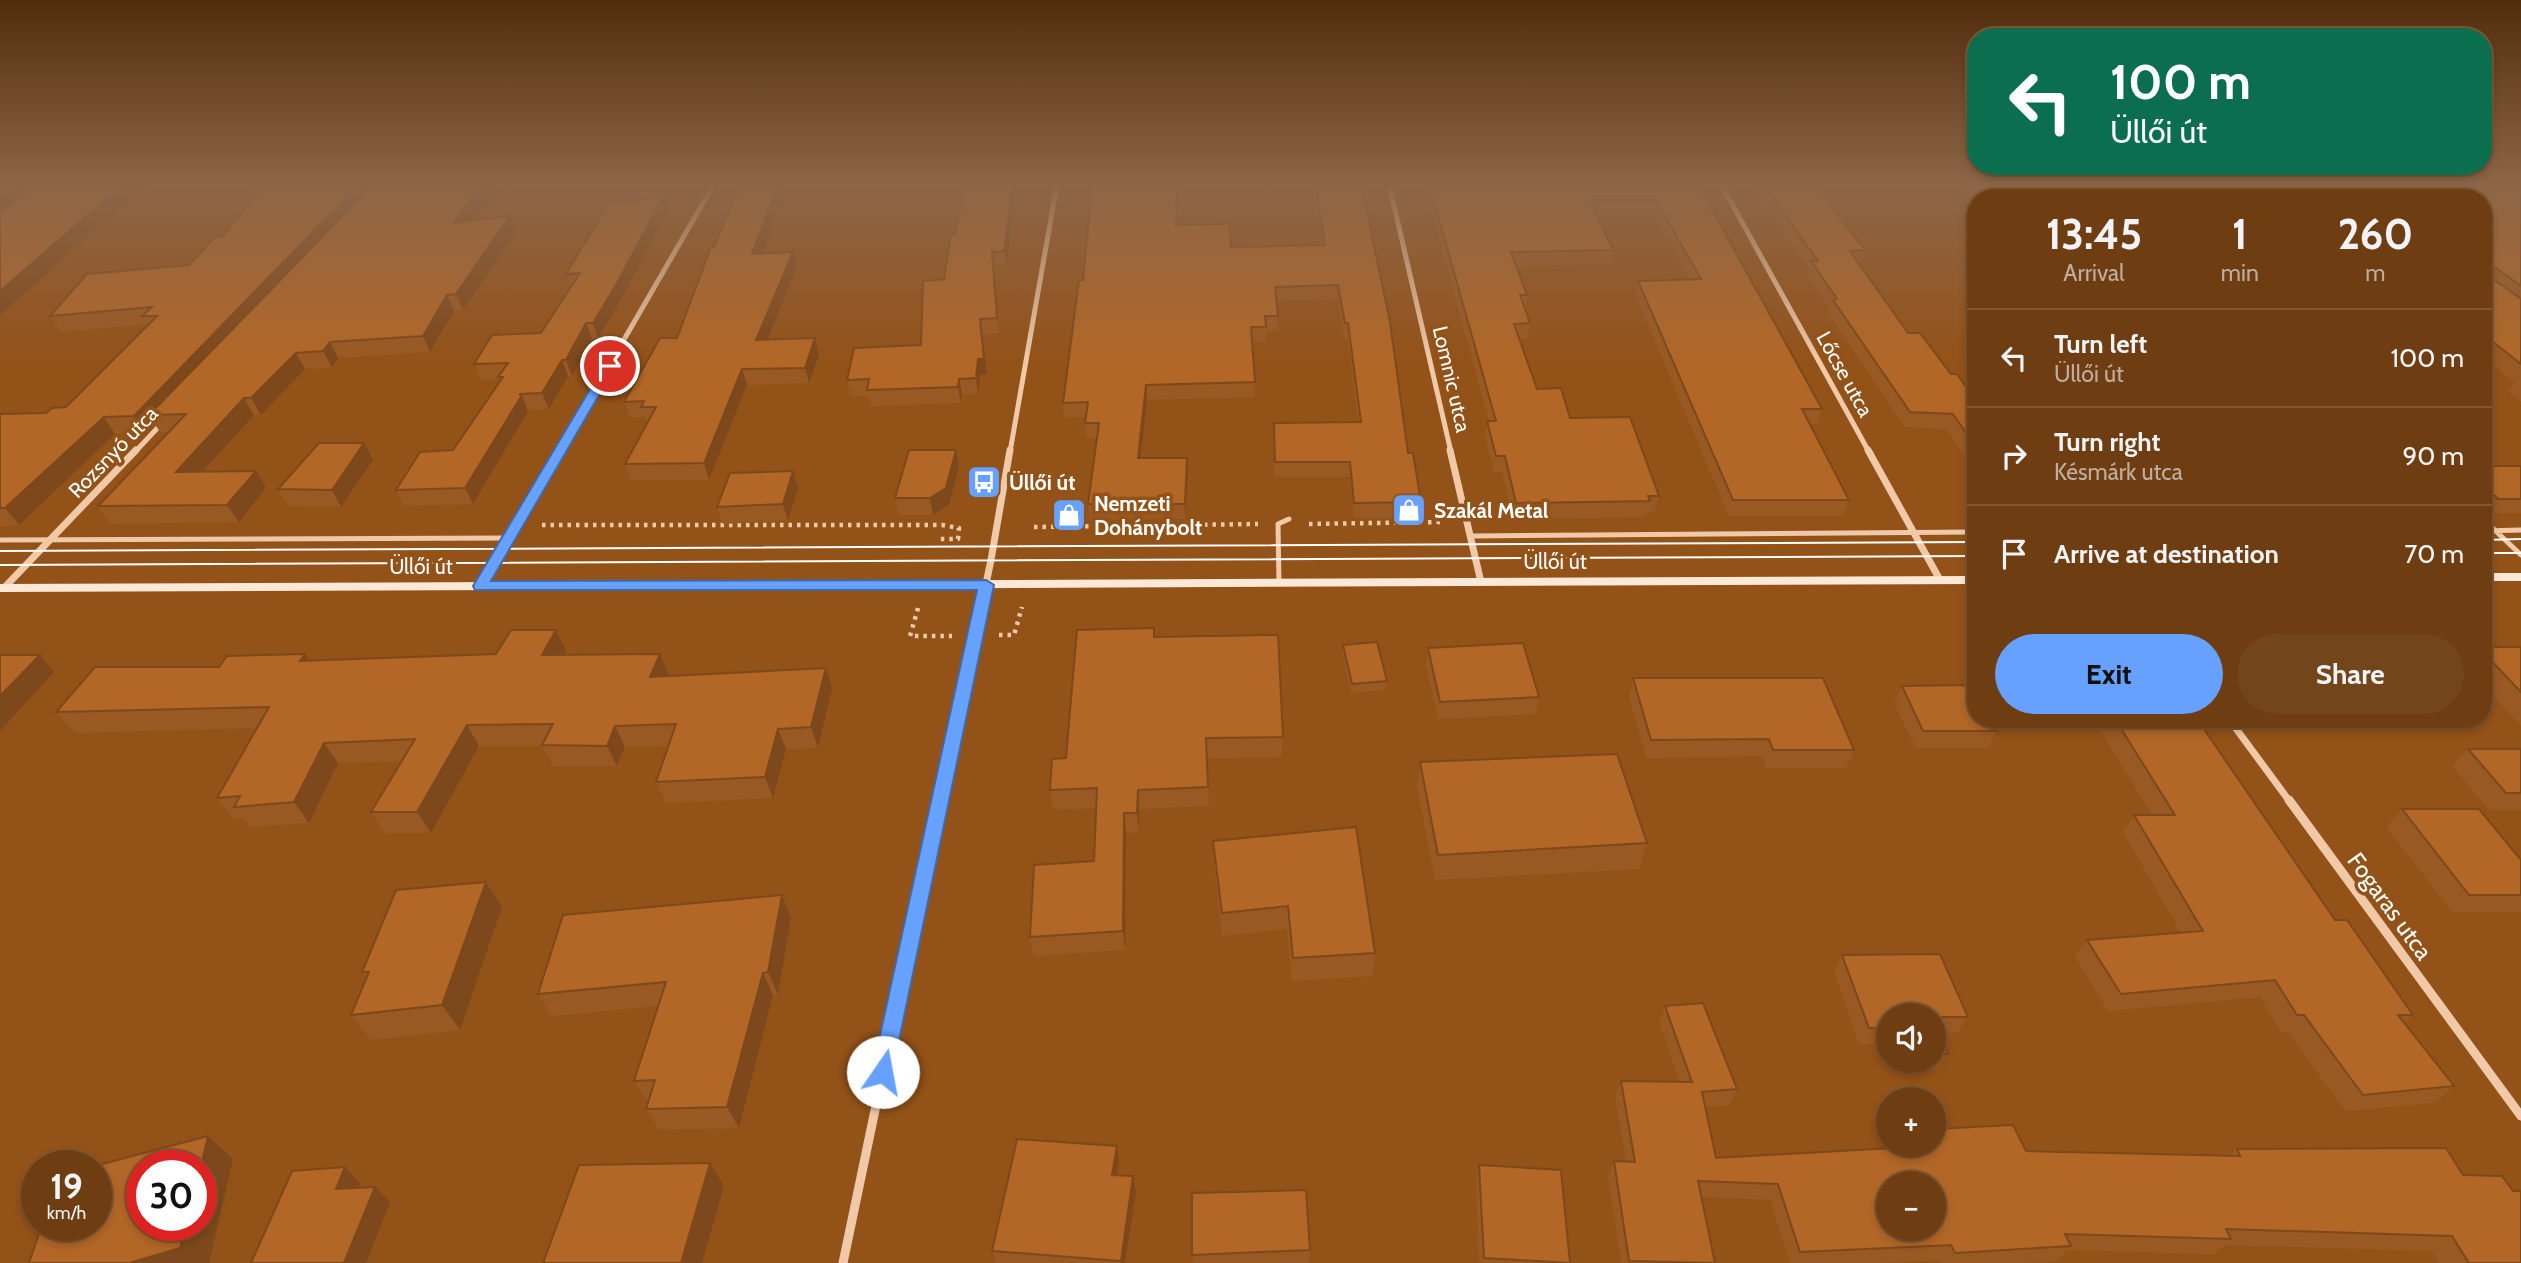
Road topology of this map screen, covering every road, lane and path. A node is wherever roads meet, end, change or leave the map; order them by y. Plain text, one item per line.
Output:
1 (680, 243) edge
2 (1047, 243) edge
3 (1403, 243) edge
4 (1754, 243) edge
5 (168, 416) edge
6 (1270, 519) dead end
7 (1289, 519) dead end
8 (1469, 522) junction
9 (1278, 524) junction
10 (519, 525) junction
11 (1034, 527) dead end
12 (2492, 527) edge
13 (2492, 530) edge
14 (2495, 530) junction
15 (2521, 530) edge
16 (1914, 532) junction
17 (1967, 532) edge
18 (1472, 536) junction
19 (512, 538) junction
20 (0, 540) edge
21 (936, 540) dead end
22 (50, 541) junction
23 (2521, 555) edge
24 (2521, 577) edge
25 (2492, 578) edge
26 (1940, 580) junction
27 (1967, 580) edge
28 (1481, 582) junction
29 (1279, 583) junction
30 (986, 585) junction
31 (481, 586) junction
32 (2, 589) edge
33 (2236, 728) edge
34 (2521, 1116) edge
35 (843, 1263) edge

1 - 10 street
2 - 30 street
3 - 8 street, Lomnic utca
4 - 16 street, Lőcse utca
5 - 22 street, Rozsnyó utca
6 - 9 lane
7 - 9 lane
8 - 9 path
8 - 18 street, Lomnic utca
9 - 11 path
9 - 29 lane
10 - 19 street
10 - 21 path
12 - 14 lane
13 - 14 lane
14 - 15 lane
14 - 23 lane
16 - 17 lane
16 - 18 lane
16 - 26 street, Lőcse utca
18 - 28 street, Lomnic utca
19 - 22 lane
19 - 31 street
20 - 22 lane
22 - 32 street, Rozsnyó utca
24 - 25 main road
26 - 27 main road, Üllői út
26 - 28 main road, Üllői út
28 - 29 main road, Üllői út
29 - 30 main road, Üllői út
30 - 31 main road, Üllői út
30 - 35 street
31 - 32 main road, Üllői út
33 - 34 street, Fogaras utca

